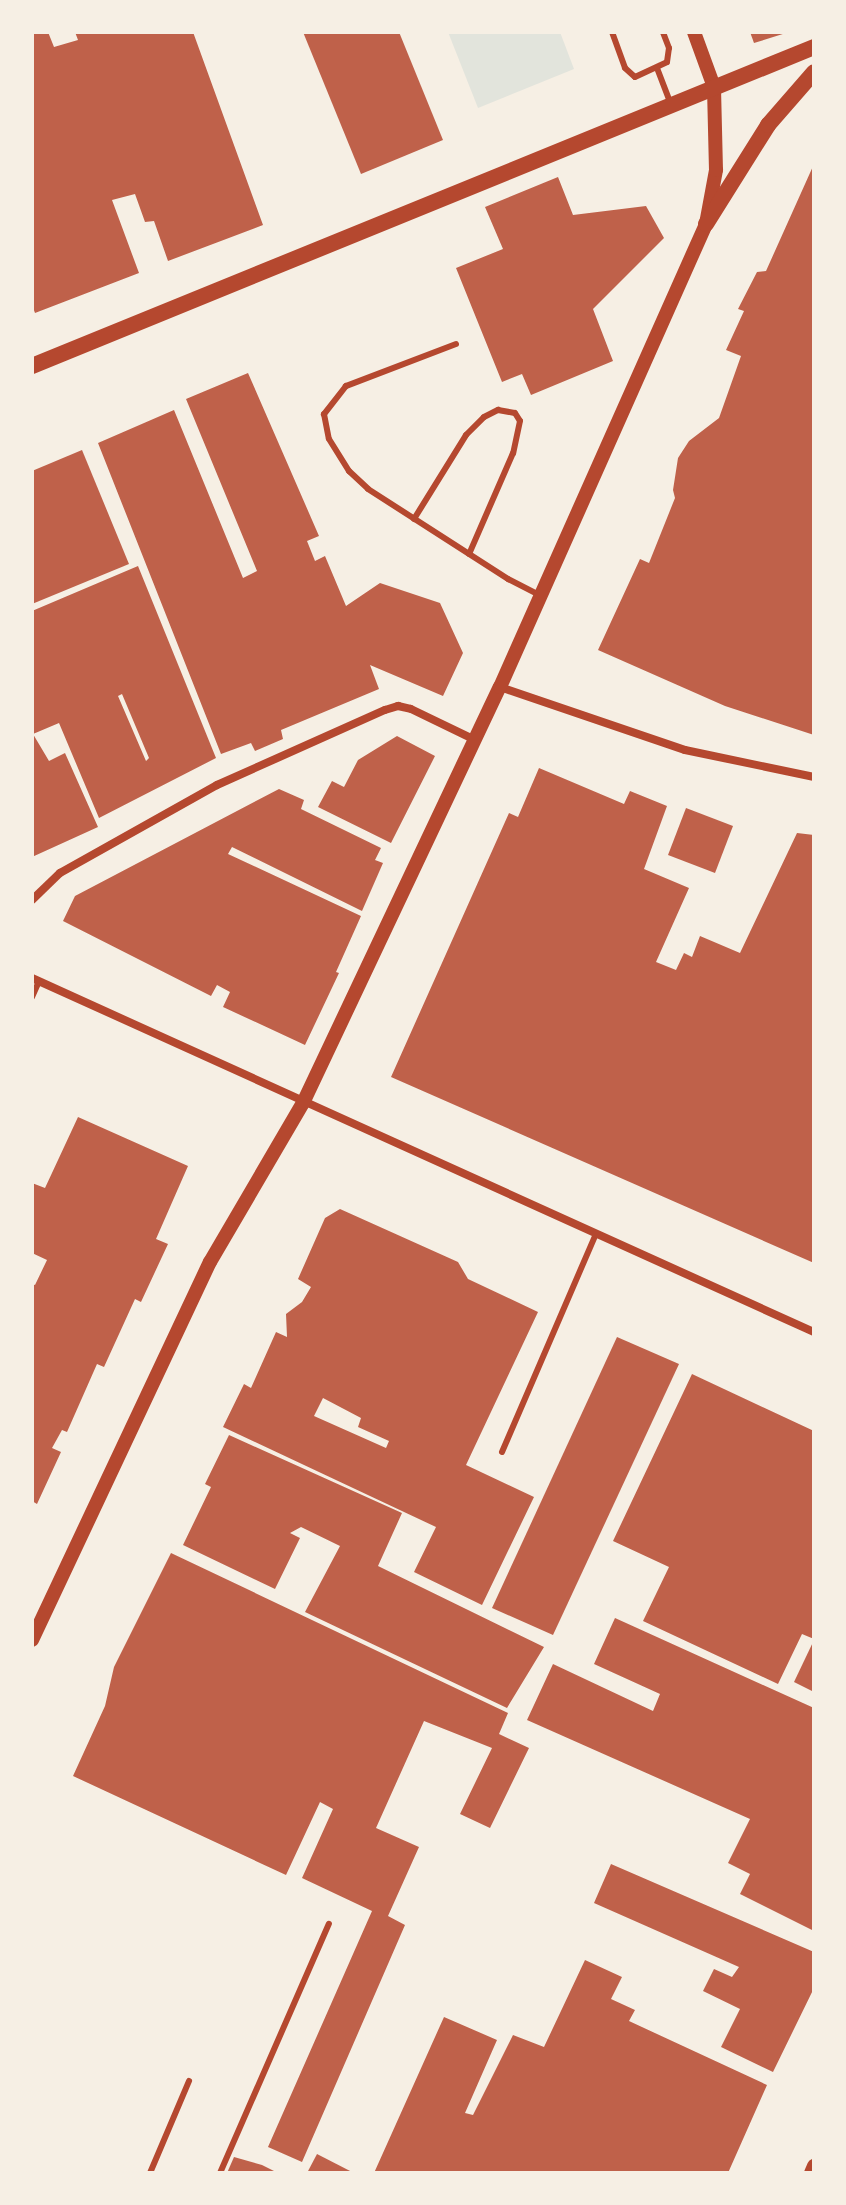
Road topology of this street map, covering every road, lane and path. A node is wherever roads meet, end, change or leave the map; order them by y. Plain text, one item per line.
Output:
1 (612, 32) edge
2 (663, 32) edge
3 (694, 32) edge
4 (814, 47) edge
5 (657, 68) junction
6 (814, 72) edge
7 (714, 87) junction
8 (670, 105) junction
9 (706, 224) junction
10 (456, 344) dead end
11 (32, 366) edge
12 (414, 519) junction
13 (469, 554) junction
14 (540, 595) junction
15 (500, 687) junction
16 (475, 740) junction
17 (814, 777) edge
18 (32, 900) edge
19 (36, 980) edge
20 (32, 997) edge
21 (303, 1103) junction
22 (596, 1234) junction
23 (814, 1332) edge
24 (502, 1452) dead end
25 (32, 1640) edge
26 (329, 1924) dead end
27 (189, 2081) dead end
28 (814, 2166) edge
29 (150, 2173) edge
30 (220, 2173) edge
31 (811, 2173) edge

1 - 5 lane
2 - 5 lane
3 - 7 street
4 - 7 main road
5 - 8 lane
6 - 9 main road
7 - 8 main road
7 - 9 street
8 - 11 main road
9 - 14 street
10 - 12 lane
12 - 13 lane
12 - 13 lane
13 - 14 lane
14 - 15 street
15 - 16 street
15 - 17 street
16 - 18 street
16 - 21 street
19 - 20 lane
19 - 21 street
21 - 22 street
21 - 25 street
22 - 23 street
22 - 24 lane
26 - 30 lane
27 - 29 lane
28 - 31 street

